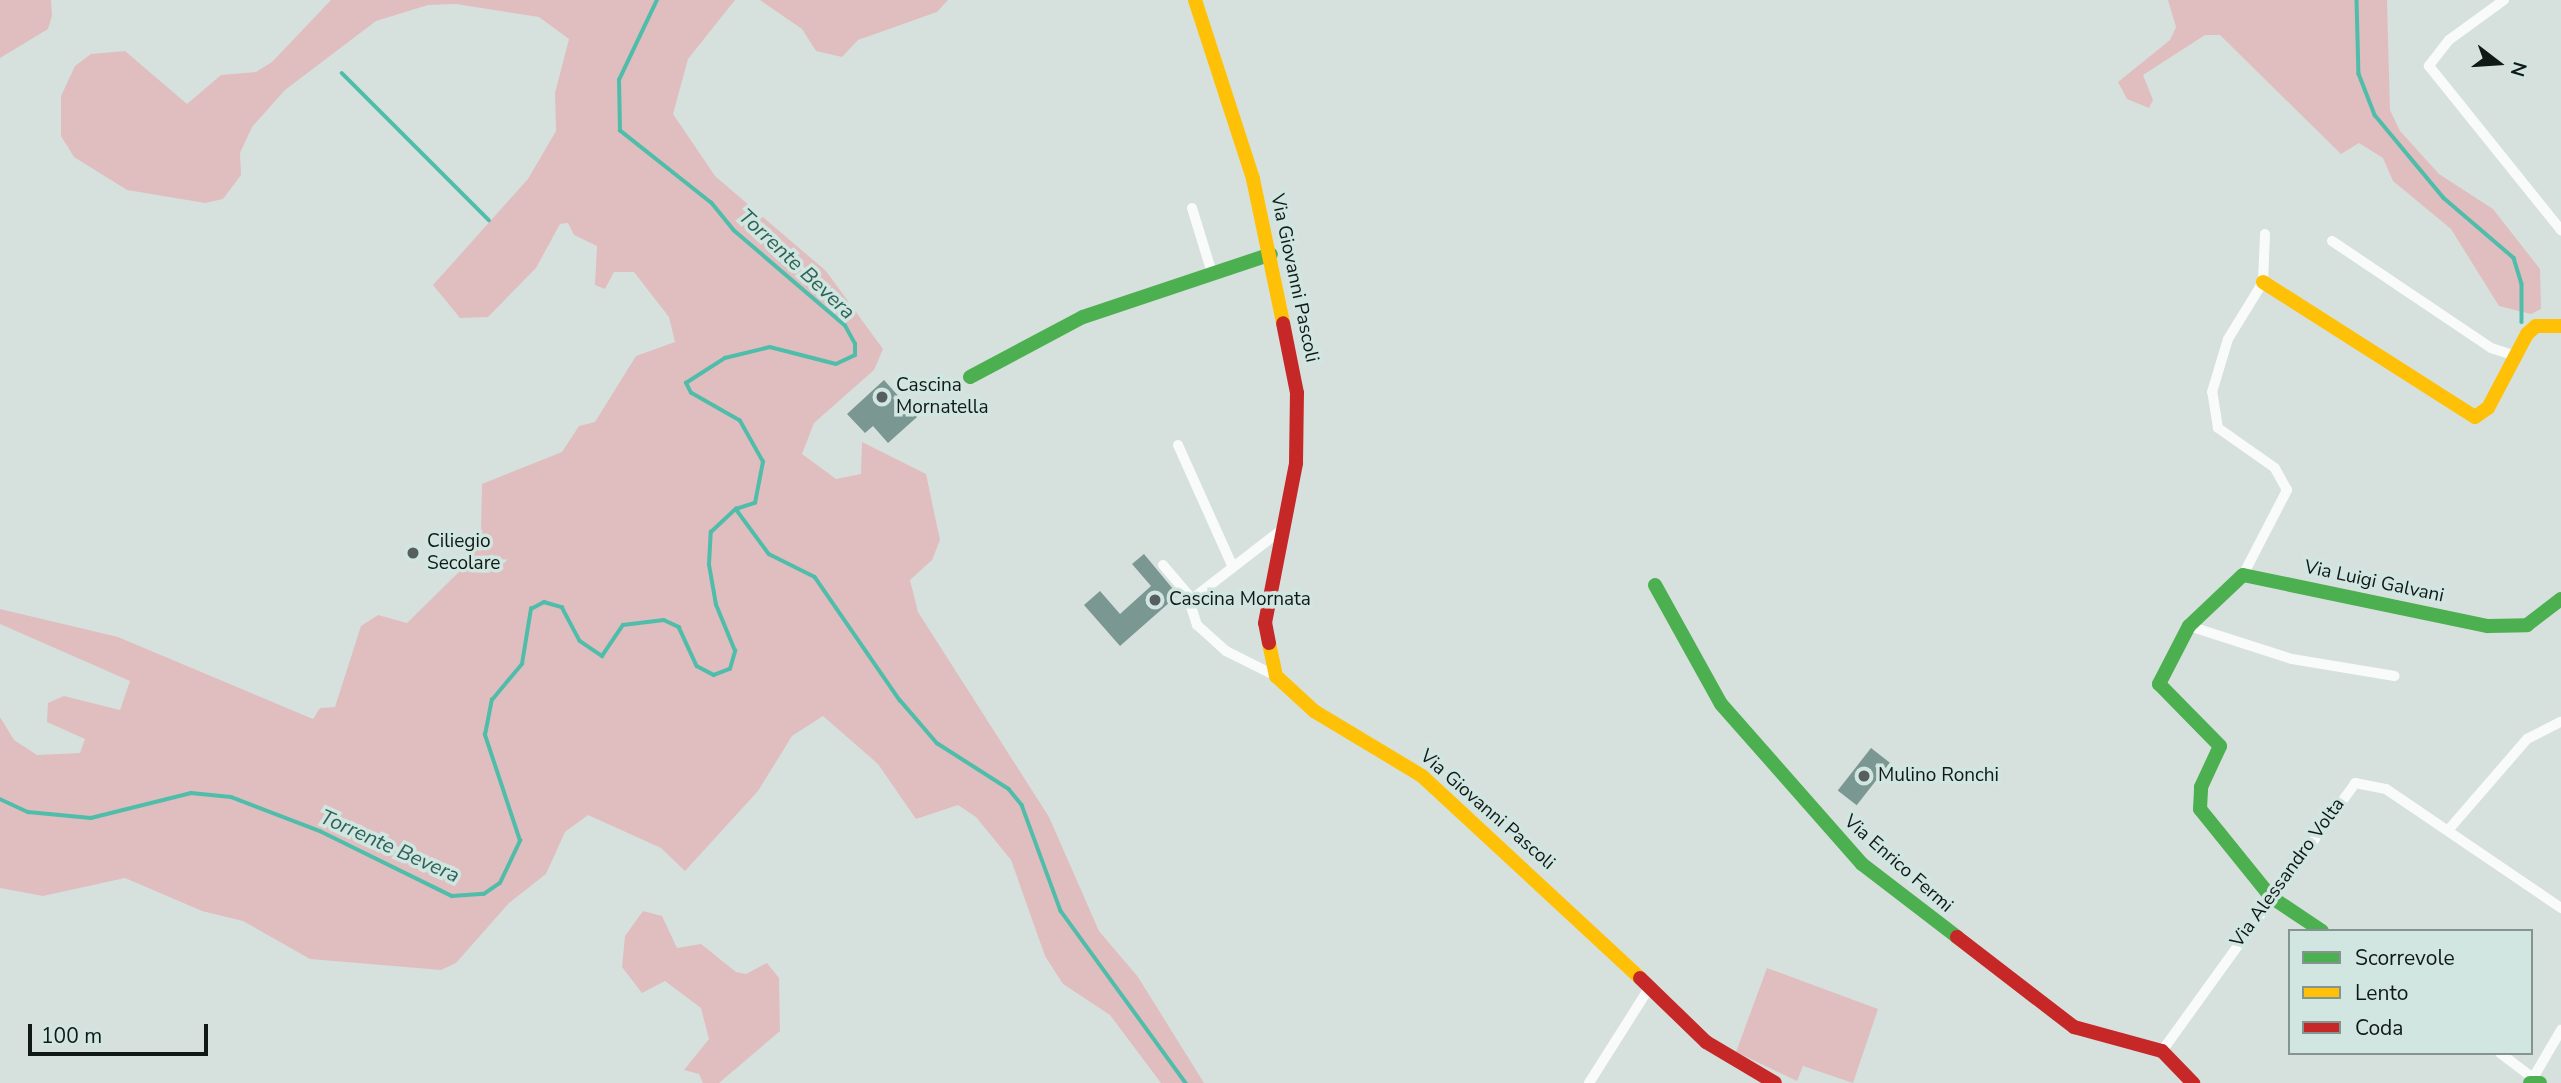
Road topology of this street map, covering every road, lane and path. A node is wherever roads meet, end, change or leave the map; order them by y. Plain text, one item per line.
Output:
1 (1195, 0) edge
2 (2504, 0) edge
3 (1192, 208) dead end
4 (2561, 230) edge
5 (2265, 234) dead end
6 (2332, 242) dead end
7 (1271, 254) junction
8 (1212, 274) junction
9 (2263, 282) junction
10 (2561, 326) edge
11 (2513, 355) junction
12 (970, 377) dead end
13 (1178, 444) dead end
14 (1283, 528) junction
15 (1163, 565) dead end
16 (1233, 565) junction
17 (2243, 575) junction
18 (1655, 585) dead end
19 (1192, 599) junction
20 (2561, 599) edge
21 (2189, 626) junction
22 (1276, 676) junction
23 (2395, 676) dead end
24 (2561, 722) edge
25 (2450, 828) junction
26 (2271, 897) junction
27 (2561, 908) edge
28 (2319, 929) edge
29 (1649, 988) junction
30 (2561, 1030) edge
31 (2162, 1051) junction
32 (2502, 1055) edge
33 (2534, 1082) edge
34 (1589, 1083) edge
35 (1775, 1083) edge
36 (2193, 1083) edge

1 - 7 street, Via Giovanni Pascoli
2 - 4 street
3 - 8 street
5 - 9 street
6 - 11 street
7 - 8 street
7 - 14 street, Via Giovanni Pascoli
8 - 12 street
9 - 11 street
9 - 17 street
10 - 11 street
13 - 16 street
14 - 16 street
14 - 22 street, Via Giovanni Pascoli
15 - 19 street
16 - 19 street
17 - 20 street, Via Luigi Galvani
17 - 21 street
18 - 31 street, Via Enrico Fermi
19 - 22 street
21 - 23 street
21 - 26 street
22 - 29 street, Via Giovanni Pascoli
24 - 25 street
25 - 26 street, Via Alessandro Volta
25 - 27 street, Via Alessandro Volta
26 - 28 street
26 - 31 street, Via Alessandro Volta
29 - 34 street
29 - 35 street, Via Giovanni Pascoli
30 - 33 street
31 - 36 street
32 - 33 street

